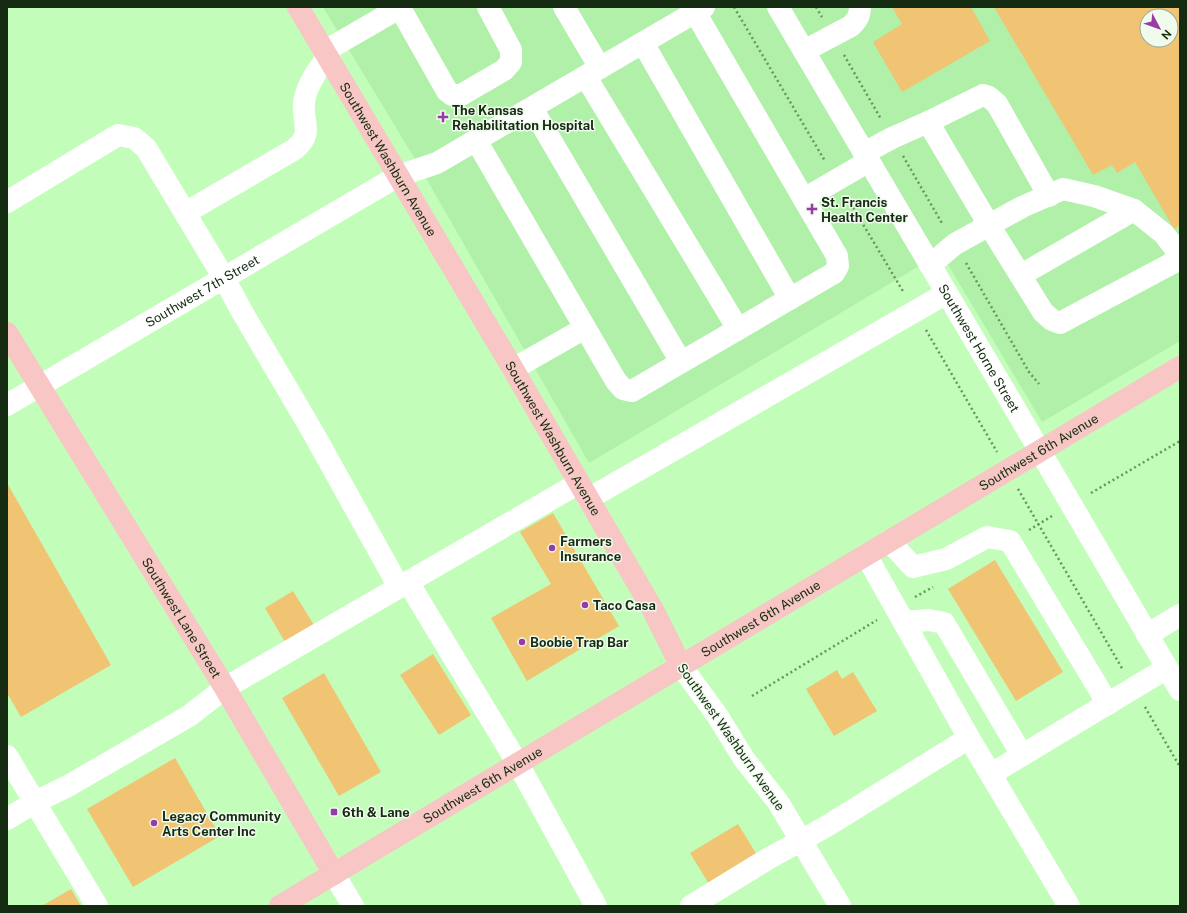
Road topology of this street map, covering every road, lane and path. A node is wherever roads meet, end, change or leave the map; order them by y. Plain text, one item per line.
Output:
1 (298, 7) edge
2 (401, 7) edge
3 (488, 7) edge
4 (734, 7) edge
5 (778, 7) edge
6 (816, 7) edge
7 (860, 7) edge
8 (569, 9) edge
9 (700, 10) edge
10 (833, 36) junction
11 (643, 43) junction
12 (804, 52) junction
13 (327, 54) junction
14 (593, 72) junction
15 (532, 108) junction
16 (928, 122) junction
17 (892, 138) junction
18 (476, 140) junction
19 (867, 157) junction
20 (398, 176) junction
21 (837, 180) junction
22 (1049, 196) junction
23 (804, 199) junction
24 (7, 202) edge
25 (1134, 210) junction
26 (185, 213) junction
27 (989, 225) junction
28 (955, 244) junction
29 (1180, 255) edge
30 (1180, 259) edge
31 (930, 264) junction
32 (1021, 275) junction
33 (224, 278) junction
34 (947, 293) junction
35 (790, 299) junction
36 (915, 312) junction
37 (585, 328) junction
38 (738, 329) junction
39 (7, 333) edge
40 (681, 362) junction
41 (1180, 367) edge
42 (513, 369) junction
43 (1039, 384) dead end
44 (39, 386) junction
45 (7, 405) edge
46 (1040, 451) junction
47 (1008, 471) junction
48 (584, 491) junction
49 (889, 541) junction
50 (866, 556) junction
51 (404, 585) junction
52 (1180, 615) edge
53 (904, 622) junction
54 (1148, 635) junction
55 (681, 666) junction
56 (1167, 668) junction
57 (225, 688) junction
58 (1134, 688) junction
59 (1180, 690) edge
60 (1108, 704) junction
61 (969, 738) junction
62 (1022, 755) junction
63 (7, 756) edge
64 (518, 764) junction
65 (1180, 767) edge
66 (990, 774) junction
67 (35, 802) junction
68 (7, 819) edge
69 (801, 840) junction
70 (334, 874) junction
71 (97, 906) edge
72 (280, 906) edge
73 (353, 906) edge
74 (596, 906) edge
75 (691, 906) edge
76 (840, 906) edge
77 (1068, 906) edge

1 - 13 main road, Southwest Washburn Avenue
2 - 3 street
2 - 13 street
4 - 21 path
5 - 12 street, Southwest Horne Street
6 - 10 path
7 - 10 street
8 - 14 street
9 - 11 street, Southwest 7th Street
9 - 23 street
10 - 12 street
10 - 17 path
11 - 14 street, Southwest 7th Street
11 - 35 street
12 - 19 street, Southwest Horne Street
13 - 20 main road, Southwest Washburn Avenue
13 - 26 street
14 - 15 street, Southwest 7th Street
14 - 38 street
15 - 18 street, Southwest 7th Street
15 - 40 street
16 - 17 street
16 - 22 street
16 - 27 street
17 - 19 street
17 - 28 path
18 - 20 street, Southwest 7th Street
18 - 37 street
19 - 21 street
19 - 31 street, Southwest Horne Street
20 - 33 street, Southwest 7th Street
20 - 42 main road, Southwest Washburn Avenue
21 - 23 street
21 - 36 path
22 - 25 street
22 - 27 street
23 - 35 street
24 - 26 street
25 - 29 street
25 - 32 street
26 - 33 street
27 - 28 street
27 - 32 street
28 - 31 street
28 - 43 path
30 - 32 street
31 - 34 street, Southwest Horne Street
33 - 44 street, Southwest 7th Street
33 - 51 street
34 - 36 street
34 - 46 street, Southwest Horne Street
35 - 38 street
36 - 47 path
36 - 48 street
37 - 40 street
37 - 42 street
38 - 40 street
39 - 44 main road, Southwest Lane Street
41 - 46 main road, Southwest 6th Avenue
42 - 48 main road, Southwest Washburn Avenue
44 - 45 street, Southwest 7th Street
44 - 57 main road, Southwest Lane Street
46 - 47 main road, Southwest 6th Avenue
46 - 54 street, Southwest Horne Street
47 - 49 main road, Southwest 6th Avenue
47 - 58 path
48 - 51 street
48 - 55 main road, Southwest Washburn Avenue
49 - 50 main road, Southwest 6th Avenue
49 - 60 street
50 - 53 street
50 - 55 main road, Southwest 6th Avenue
51 - 57 street
51 - 64 street
52 - 54 street
53 - 61 street
53 - 62 street
54 - 56 street, Southwest Horne Street
55 - 64 main road, Southwest 6th Avenue
55 - 69 street, Southwest Washburn Avenue
56 - 58 street
56 - 59 street, Southwest Horne Street
57 - 67 street
57 - 70 main road, Southwest Lane Street
58 - 60 street
58 - 65 path
60 - 62 street
61 - 66 street
61 - 69 street
62 - 66 street
63 - 67 street
64 - 70 main road, Southwest 6th Avenue
64 - 74 street
66 - 77 street
67 - 68 street
67 - 71 street
69 - 75 street
69 - 76 street, Southwest Washburn Avenue
70 - 72 main road, Southwest 6th Avenue
70 - 73 street, Southwest Lane Street

